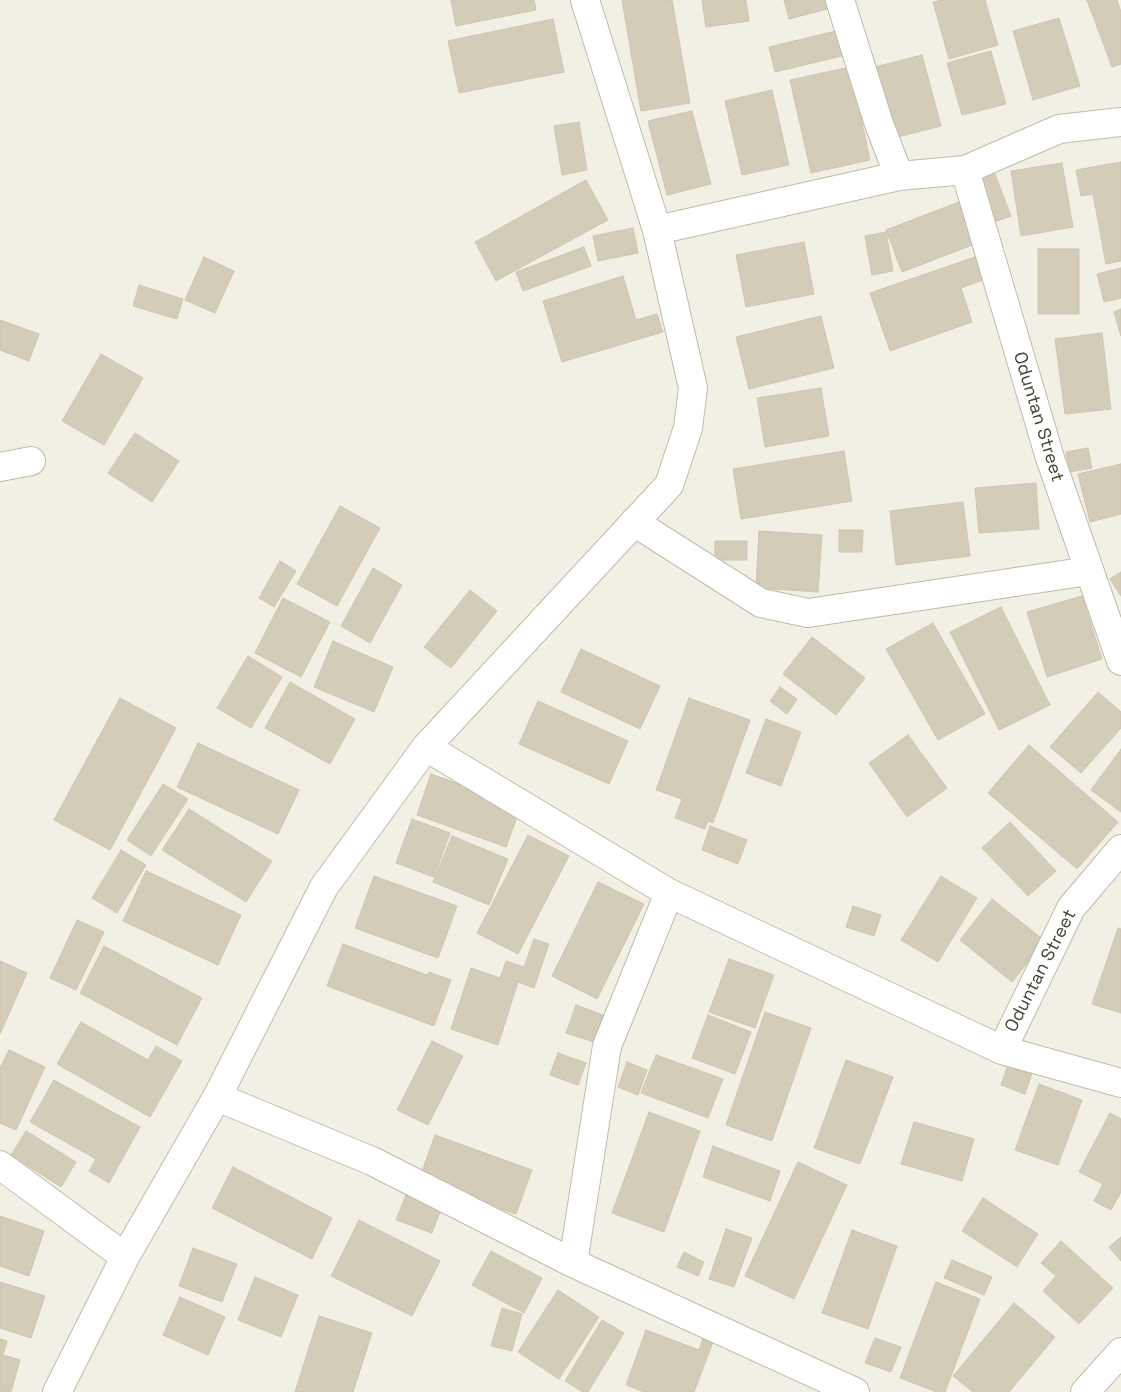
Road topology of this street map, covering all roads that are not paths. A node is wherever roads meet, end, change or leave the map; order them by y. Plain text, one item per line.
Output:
1 (586, 0) edge
2 (840, 0) edge
3 (1121, 122) edge
4 (965, 170) junction
5 (899, 176) junction
6 (657, 230) junction
7 (31, 461) dead end
8 (0, 467) edge
9 (634, 522) junction
10 (1089, 571) junction
11 (1121, 661) edge
12 (426, 747) junction
13 (1121, 849) edge
14 (669, 893) junction
15 (1002, 1050) junction
16 (1121, 1083) edge
17 (218, 1097) junction
18 (0, 1165) edge
19 (125, 1257) junction
20 (573, 1263) junction
21 (1121, 1352) edge
22 (57, 1392) edge
23 (855, 1392) edge
24 (1085, 1392) edge

1 - 6 street
2 - 5 street
3 - 4 street
4 - 5 street
4 - 10 street, Oduntan Street
5 - 6 street
6 - 9 street
7 - 8 street
9 - 10 street
9 - 12 street
10 - 11 street, Oduntan Street
12 - 14 street
12 - 17 street
13 - 15 street, Oduntan Street
14 - 15 street
14 - 20 street
15 - 16 street
17 - 19 street
17 - 20 street
18 - 19 street
19 - 22 street
20 - 23 street
21 - 24 street

